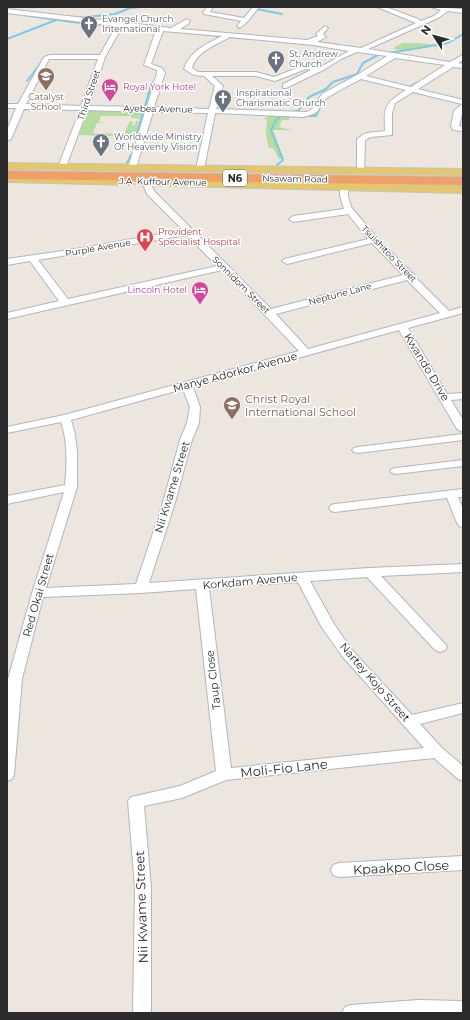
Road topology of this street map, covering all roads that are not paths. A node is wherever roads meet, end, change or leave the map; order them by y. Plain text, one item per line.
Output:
1 (16, 7) edge
2 (210, 7) edge
3 (256, 7) edge
4 (380, 7) edge
5 (434, 7) edge
6 (446, 9) junction
7 (8, 11) edge
8 (463, 11) edge
9 (246, 20) junction
10 (187, 21) dead end
11 (420, 23) junction
12 (120, 25) junction
13 (318, 25) dead end
14 (160, 29) junction
15 (172, 30) junction
16 (230, 36) junction
17 (309, 42) junction
18 (359, 50) junction
19 (394, 55) junction
20 (102, 57) junction
21 (463, 57) edge
22 (452, 64) junction
23 (463, 66) edge
24 (317, 70) junction
25 (206, 74) junction
26 (360, 77) junction
27 (286, 86) dead end
28 (412, 90) junction
29 (463, 102) edge
30 (7, 106) edge
31 (21, 106) junction
32 (463, 106) edge
33 (85, 107) junction
34 (149, 109) junction
35 (212, 110) junction
36 (463, 129) edge
37 (7, 139) edge
38 (7, 166) edge
39 (62, 167) junction
40 (132, 168) junction
41 (200, 169) junction
42 (7, 171) edge
43 (361, 171) junction
44 (463, 172) edge
45 (7, 175) edge
46 (463, 177) edge
47 (7, 179) edge
48 (146, 182) junction
49 (344, 186) junction
50 (460, 187) edge
51 (351, 211) junction
52 (293, 219) dead end
53 (189, 232) junction
54 (374, 240) junction
55 (32, 258) junction
56 (287, 260) dead end
57 (7, 262) edge
58 (223, 267) junction
59 (410, 276) junction
60 (65, 302) junction
61 (463, 310) edge
62 (269, 313) junction
63 (447, 314) junction
64 (7, 316) edge
65 (402, 326) junction
66 (306, 353) junction
67 (187, 385) junction
68 (463, 396) edge
69 (444, 397) junction
70 (65, 418) junction
71 (463, 429) edge
72 (7, 430) edge
73 (463, 437) edge
74 (358, 450) dead end
75 (463, 463) edge
76 (396, 471) dead end
77 (70, 487) junction
78 (463, 493) edge
79 (451, 494) junction
80 (7, 500) edge
81 (335, 508) dead end
82 (463, 523) edge
83 (463, 568) edge
84 (369, 572) junction
85 (302, 577) junction
86 (202, 585) junction
87 (141, 589) junction
88 (38, 593) junction
89 (440, 647) dead end
90 (11, 680) edge
91 (463, 708) edge
92 (408, 721) junction
93 (437, 752) junction
94 (224, 774) junction
95 (7, 775) edge
96 (463, 775) edge
97 (136, 801) joint
98 (463, 863) edge
99 (339, 870) dead end
100 (463, 1009) edge
101 (142, 1013) edge
102 (351, 1013) edge

1 - 7 street
2 - 9 street
3 - 9 street
4 - 11 street
5 - 6 street
6 - 8 street
6 - 11 street
7 - 12 street
9 - 16 street
10 - 15 street
11 - 18 street
12 - 14 street
12 - 20 street, Third Street
13 - 17 street
14 - 15 street
14 - 34 street
15 - 16 street
16 - 17 street
16 - 25 street
17 - 18 street
18 - 19 street
18 - 24 street
19 - 22 street
19 - 26 street
20 - 31 street
20 - 33 street, Third Street
21 - 22 street
22 - 23 street
22 - 28 street
24 - 25 street
24 - 27 street
25 - 35 street
26 - 28 street
26 - 35 street, Ayebea Avenue
28 - 29 street
28 - 43 street
30 - 31 street, Ayebea Avenue
31 - 33 street, Ayebea Avenue
31 - 37 street
32 - 36 street
33 - 34 street, Ayebea Avenue
33 - 39 street, Third Street
34 - 35 street, Ayebea Avenue
34 - 40 street
35 - 41 street
38 - 39 main road, J.A. Kuffour Avenue
39 - 40 main road, J.A. Kuffour Avenue
40 - 41 main road, J.A. Kuffour Avenue
41 - 43 main road, J.A. Kuffour Avenue
42 - 46 highway, Nsawam Road / N6
43 - 44 main road, J.A. Kuffour Avenue
45 - 50 highway, Nsawam Road / N6
47 - 48 main road, J.A. Kuffour Avenue
48 - 49 main road, J.A. Kuffour Avenue
48 - 53 street, Sonnidom Street
49 - 50 main road, J.A. Kuffour Avenue
49 - 51 street, Tsuishitoo Street
51 - 52 street
51 - 54 street, Tsuishitoo Street
53 - 55 street, Purple Avenue
53 - 58 street, Sonnidom Street
54 - 56 street
54 - 59 street, Tsuishitoo Street
55 - 57 street, Purple Avenue
55 - 60 street
58 - 60 street
58 - 62 street, Sonnidom Street
59 - 62 street, Neptune Lane
59 - 63 street, Tsuishitoo Street
60 - 64 street
61 - 63 street, Manye Adorkor Avenue
62 - 66 street, Sonnidom Street
63 - 65 street, Manye Adorkor Avenue
65 - 66 street, Manye Adorkor Avenue
65 - 69 street, Kwando Drive
66 - 67 street, Manye Adorkor Avenue
67 - 70 street, Manye Adorkor Avenue
67 - 87 street, Nii Kwame Street
68 - 69 street
69 - 71 street, Kwando Drive
70 - 72 street, Manye Adorkor Avenue
70 - 77 street, Red Okai Street
73 - 74 street
75 - 76 street
77 - 80 street
77 - 88 street, Red Okai Street
78 - 79 street
79 - 81 street
79 - 82 street
83 - 84 street, Korkdam Avenue
84 - 85 street, Korkdam Avenue
84 - 89 street
85 - 86 street, Korkdam Avenue
85 - 92 street, Nartey Kojo Street
86 - 87 street, Korkdam Avenue
86 - 94 street, Taup Close
87 - 88 street, Korkdam Avenue
88 - 90 street, Red Okai Street
90 - 95 street, Red Okai Street
91 - 92 street
92 - 93 street, Nartey Kojo Street
93 - 94 street, Moli-Fio Lane
93 - 96 street, Nartey Kojo Street
94 - 97 street, Moli-Fio Lane
97 - 101 street, Nii Kwame Street
98 - 99 street, Kpaakpo Close
100 - 102 street

